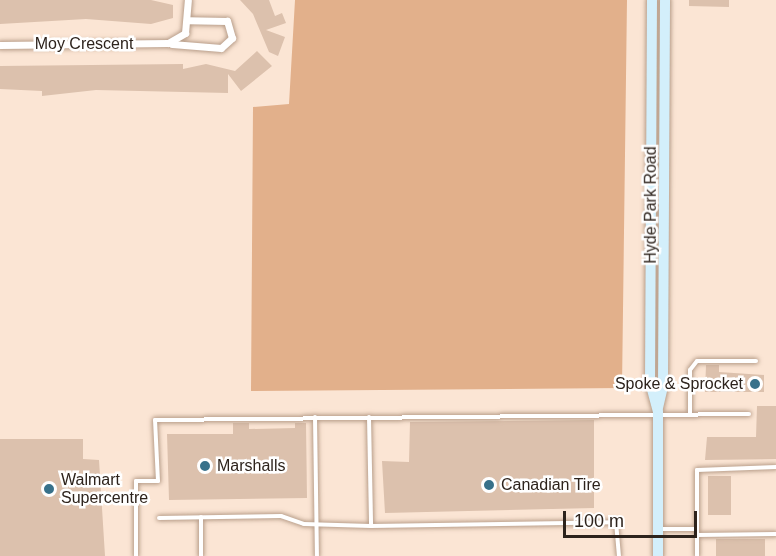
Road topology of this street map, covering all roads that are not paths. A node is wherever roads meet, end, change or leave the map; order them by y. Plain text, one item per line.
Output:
1 (188, 0) edge
2 (652, 0) edge
3 (666, 0) edge
4 (188, 20) junction
5 (168, 44) junction
6 (0, 45) edge
7 (756, 361) dead end
8 (658, 410) junction
9 (690, 413) junction
10 (749, 414) dead end
11 (315, 417) junction
12 (369, 417) junction
13 (776, 467) edge
14 (201, 517) junction
15 (159, 518) dead end
16 (316, 525) junction
17 (371, 526) junction
18 (658, 529) junction
19 (697, 529) junction
20 (776, 534) edge
21 (697, 535) junction
22 (136, 556) edge
23 (201, 556) edge
24 (316, 556) edge
25 (619, 556) edge
26 (658, 556) edge
27 (697, 556) edge

1 - 4 street
2 - 8 main road, Hyde Park Road
3 - 8 main road, Hyde Park Road
4 - 5 street
4 - 5 street, Moy Crescent
5 - 6 street, Moy Crescent
7 - 9 lane
8 - 9 lane
8 - 12 lane
8 - 18 main road, Hyde Park Road
9 - 10 lane
11 - 12 lane
11 - 16 lane
11 - 22 lane
12 - 17 lane
13 - 19 lane
14 - 15 lane
14 - 16 lane
14 - 23 lane
16 - 17 lane
16 - 24 lane
17 - 25 lane
18 - 19 lane
18 - 26 main road, Hyde Park Road
19 - 21 lane
20 - 21 lane
21 - 27 lane

